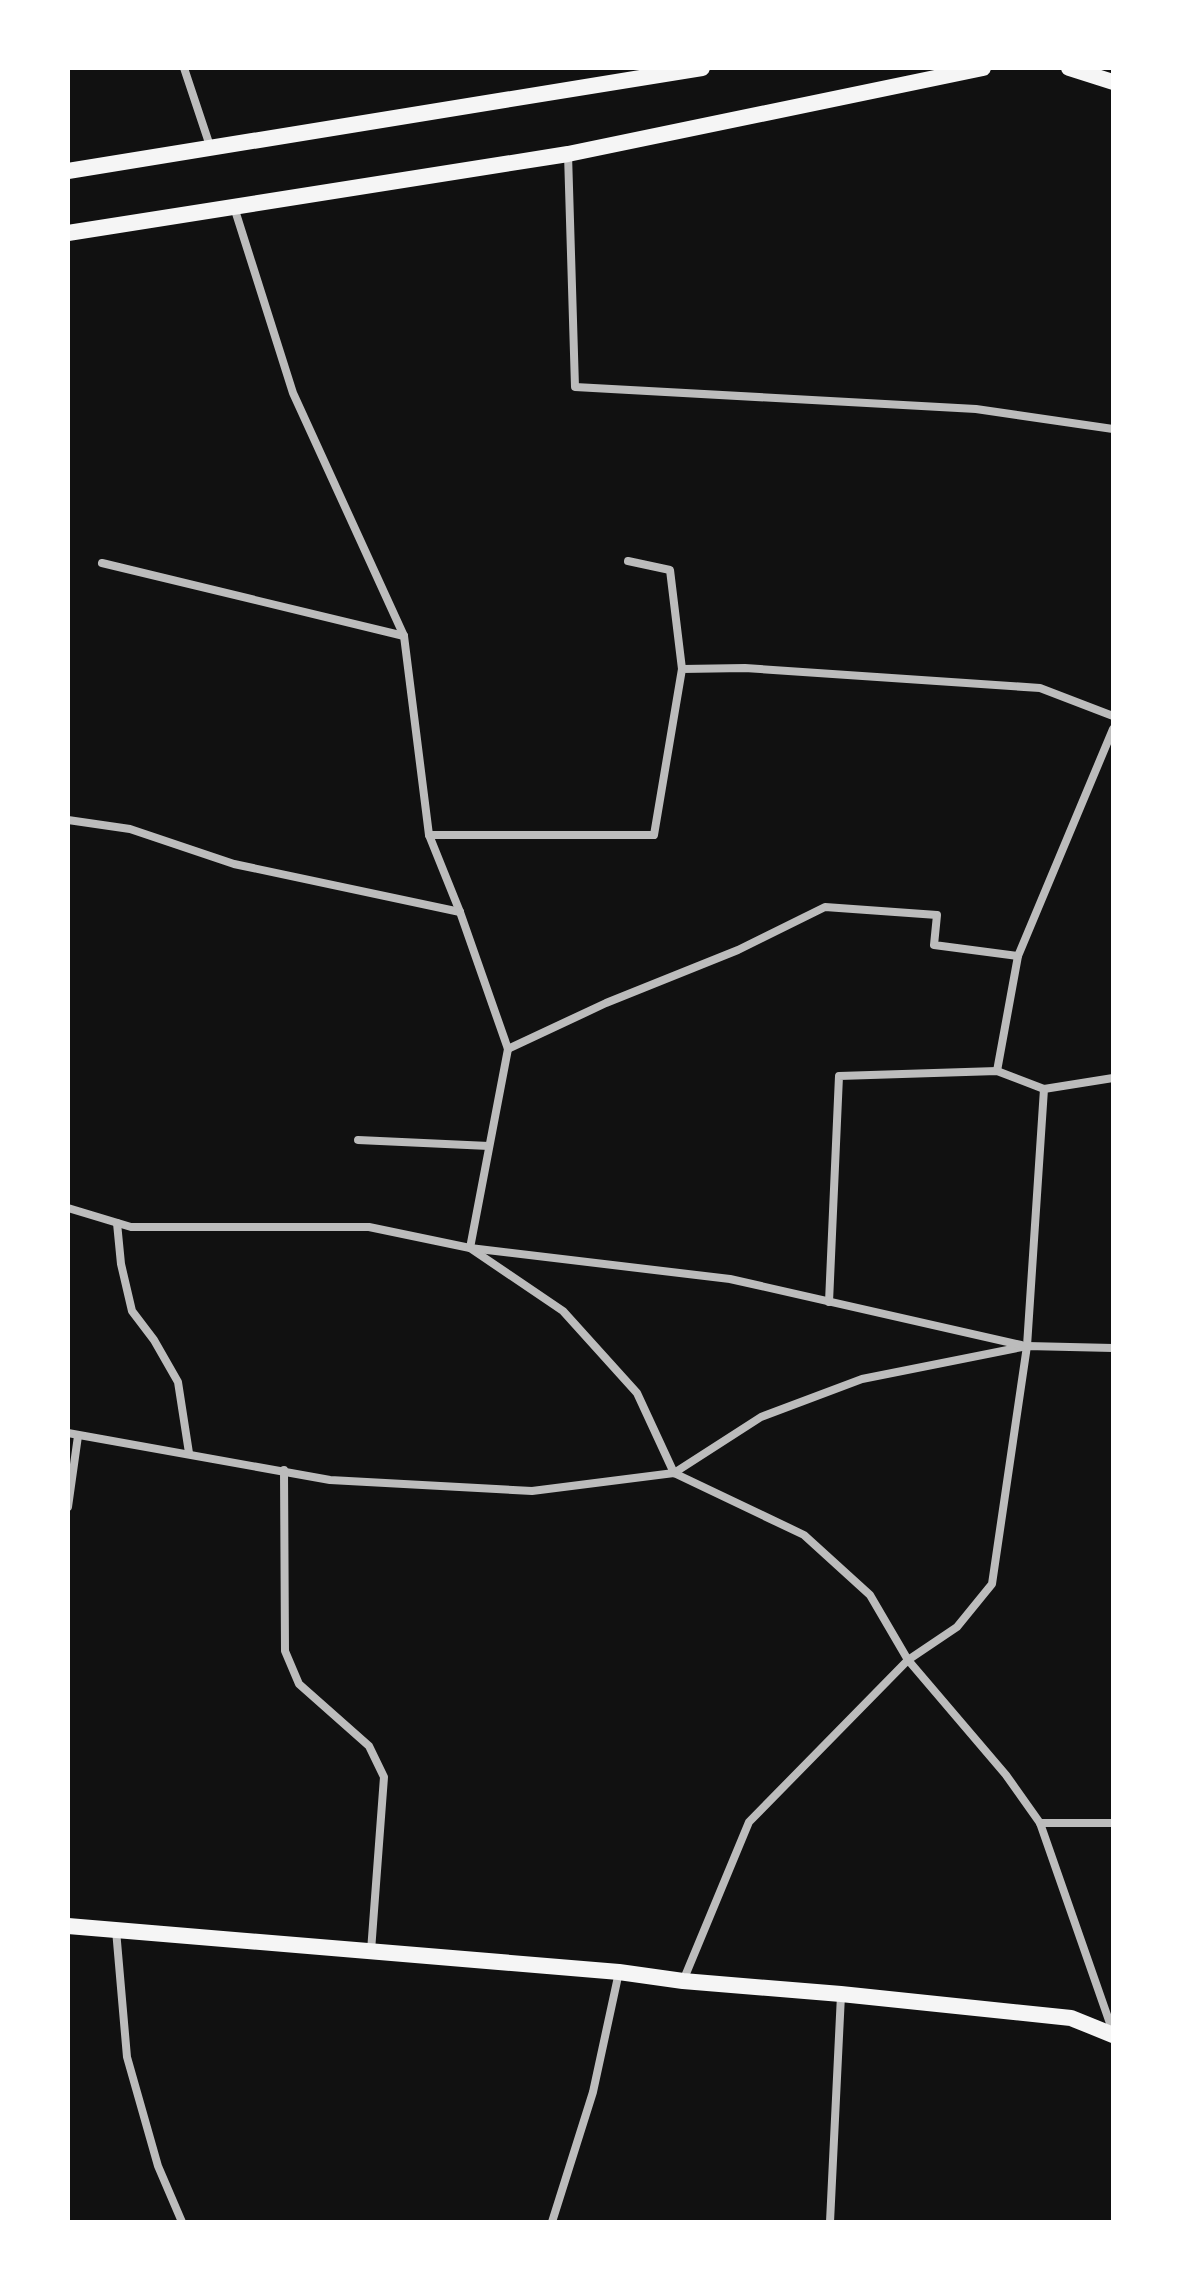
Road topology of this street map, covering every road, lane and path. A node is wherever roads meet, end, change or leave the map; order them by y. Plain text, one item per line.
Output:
1 (184, 68) edge
2 (702, 68) edge
3 (983, 68) edge
4 (1069, 68) edge
5 (1113, 82) edge
6 (211, 149) junction
7 (568, 154) junction
8 (68, 171) edge
9 (234, 206) junction
10 (68, 233) edge
11 (1113, 429) edge
12 (628, 561) dead end
13 (102, 563) dead end
14 (404, 636) junction
15 (682, 669) junction
16 (1113, 716) edge
17 (1113, 729) edge
18 (68, 820) edge
19 (429, 835) junction
20 (460, 912) junction
21 (1018, 956) junction
22 (508, 1049) junction
23 (997, 1071) junction
24 (1113, 1078) edge
25 (1044, 1089) junction
26 (358, 1140) dead end
27 (489, 1146) junction
28 (68, 1208) edge
29 (117, 1223) junction
30 (470, 1248) junction
31 (829, 1302) junction
32 (1027, 1346) junction
33 (1113, 1348) edge
34 (68, 1433) edge
35 (78, 1436) junction
36 (189, 1453) junction
37 (284, 1470) junction
38 (674, 1473) junction
39 (68, 1507) edge
40 (908, 1660) junction
41 (1040, 1823) junction
42 (1113, 1823) edge
43 (68, 1926) edge
44 (116, 1930) junction
45 (371, 1951) junction
46 (619, 1972) junction
47 (683, 1981) junction
48 (841, 1994) junction
49 (1113, 2033) edge
50 (182, 2222) edge
51 (552, 2222) edge
52 (830, 2222) edge

1 - 6 street
2 - 6 main road
3 - 7 main road
4 - 5 main road
6 - 8 main road
7 - 9 main road
7 - 11 street
9 - 10 main road
9 - 14 street
12 - 15 street
13 - 14 street
14 - 19 street
15 - 16 street
15 - 19 street
17 - 21 street
18 - 20 street
19 - 20 street
20 - 22 street
21 - 22 street
21 - 23 street
22 - 27 street
23 - 25 street
23 - 31 street
24 - 25 street
25 - 32 street
26 - 27 street
27 - 30 street
28 - 29 street
29 - 30 street
29 - 36 street
30 - 31 street
30 - 38 street
31 - 32 street
32 - 33 street
32 - 38 street
32 - 40 street
34 - 35 street
35 - 36 street
35 - 39 street
36 - 37 street
37 - 38 street
37 - 45 street
38 - 40 street
40 - 41 street
40 - 47 street
41 - 42 street
41 - 49 street
43 - 44 main road
44 - 45 main road
44 - 50 street
45 - 46 main road
46 - 47 main road
46 - 51 street
47 - 48 main road
48 - 49 main road
48 - 52 street

